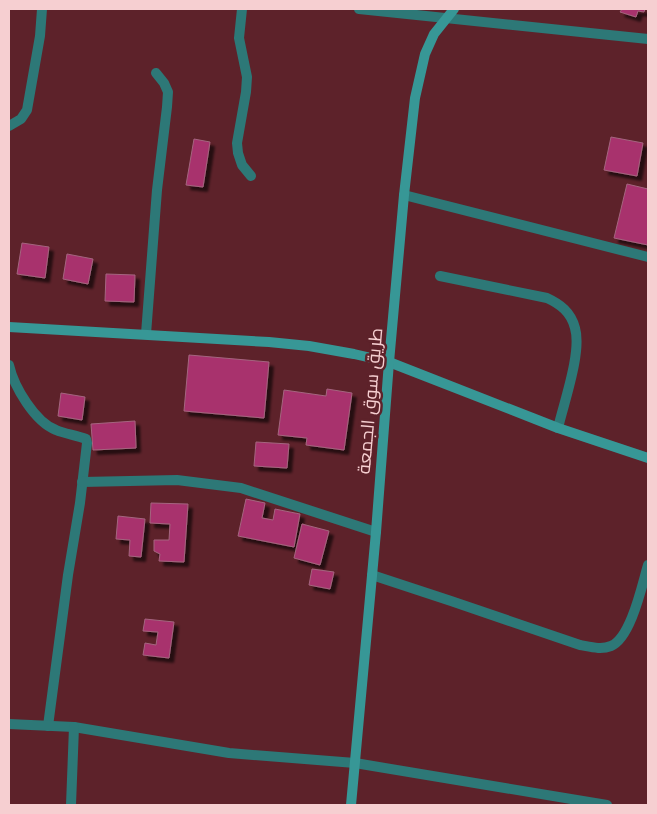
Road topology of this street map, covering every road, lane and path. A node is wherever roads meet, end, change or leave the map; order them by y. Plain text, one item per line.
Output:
1 (42, 9) edge
2 (242, 9) edge
3 (359, 9) edge
4 (450, 13) edge
5 (648, 39) edge
6 (156, 73) dead end
7 (9, 126) edge
8 (251, 176) dead end
9 (404, 196) junction
10 (648, 257) edge
11 (440, 276) dead end
12 (9, 327) edge
13 (146, 334) junction
14 (389, 362) junction
15 (9, 365) edge
16 (558, 428) junction
17 (648, 458) edge
18 (82, 482) junction
19 (376, 532) junction
20 (648, 565) edge
21 (372, 576) junction
22 (9, 724) edge
23 (48, 726) junction
24 (74, 727) junction
25 (355, 764) junction
26 (71, 805) edge
27 (351, 805) edge
28 (607, 805) edge

1 - 7 street
2 - 8 street
3 - 4 street
4 - 5 street
4 - 9 street, طريق سوق الجمعة
6 - 13 street
9 - 10 street
9 - 14 street, طريق سوق الجمعة
11 - 16 street
12 - 13 street
13 - 14 street
14 - 16 street
14 - 19 street, طريق سوق الجمعة
15 - 18 street
16 - 17 street
18 - 19 street
18 - 23 street
19 - 21 street, طريق سوق الجمعة
20 - 21 street
21 - 25 street, طريق سوق الجمعة
22 - 23 street
23 - 24 street
24 - 25 street
24 - 26 street
25 - 27 street, طريق سوق الجمعة
25 - 28 street

